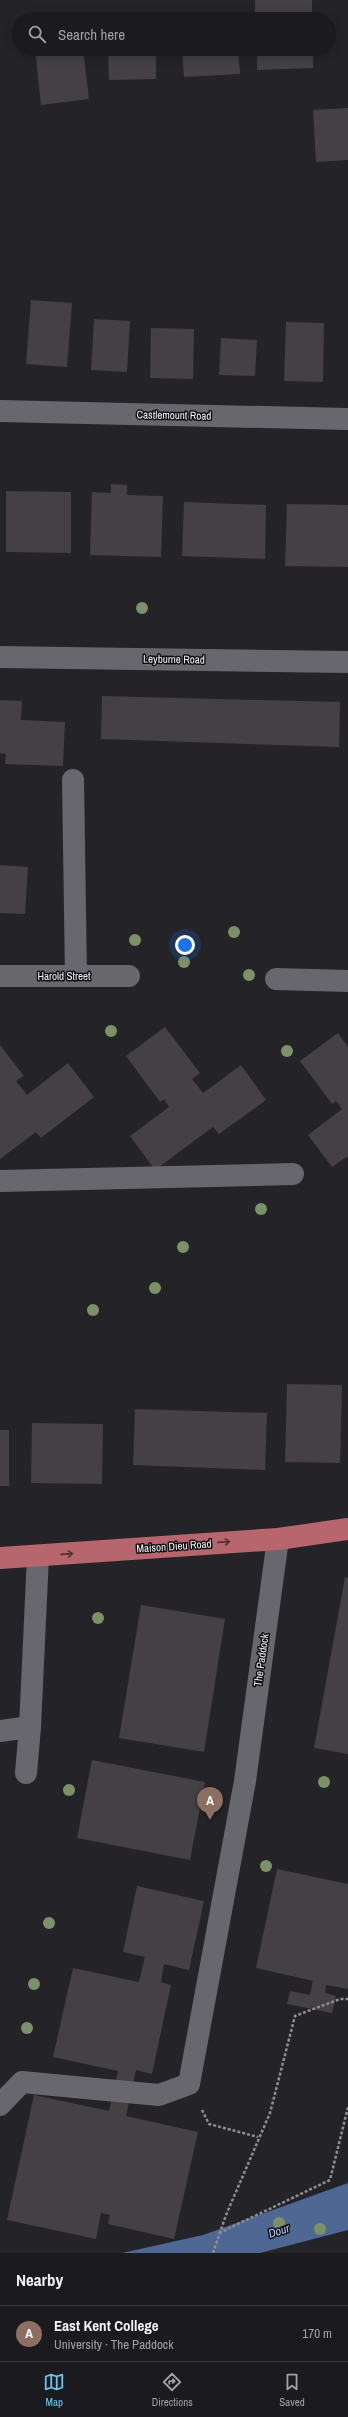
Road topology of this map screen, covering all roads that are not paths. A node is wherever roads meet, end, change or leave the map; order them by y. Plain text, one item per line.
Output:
1 (0, 411) edge
2 (348, 419) edge
3 (0, 657) edge
4 (348, 662) edge
5 (73, 780) dead end
6 (0, 976) edge
7 (76, 976) junction
8 (129, 976) dead end
9 (276, 979) dead end
10 (348, 981) edge
11 (293, 1174) dead end
12 (0, 1181) edge
13 (348, 1529) edge
14 (278, 1538) junction
15 (38, 1556) junction
16 (0, 1558) edge
17 (30, 1727) junction
18 (0, 1731) edge
19 (26, 1773) dead end
20 (0, 2105) edge

1 - 2 street, Castlemount Road
3 - 4 street, Leyburne Road
5 - 7 street
6 - 7 street, Harold Street
7 - 8 street, Harold Street
9 - 10 street
11 - 12 street
13 - 14 main road, Maison Dieu Road
15 -> 14 main road, Maison Dieu Road
14 - 20 street, The Paddock
15 - 16 main road, Maison Dieu Road
15 - 17 street
17 - 18 street
17 - 19 street

